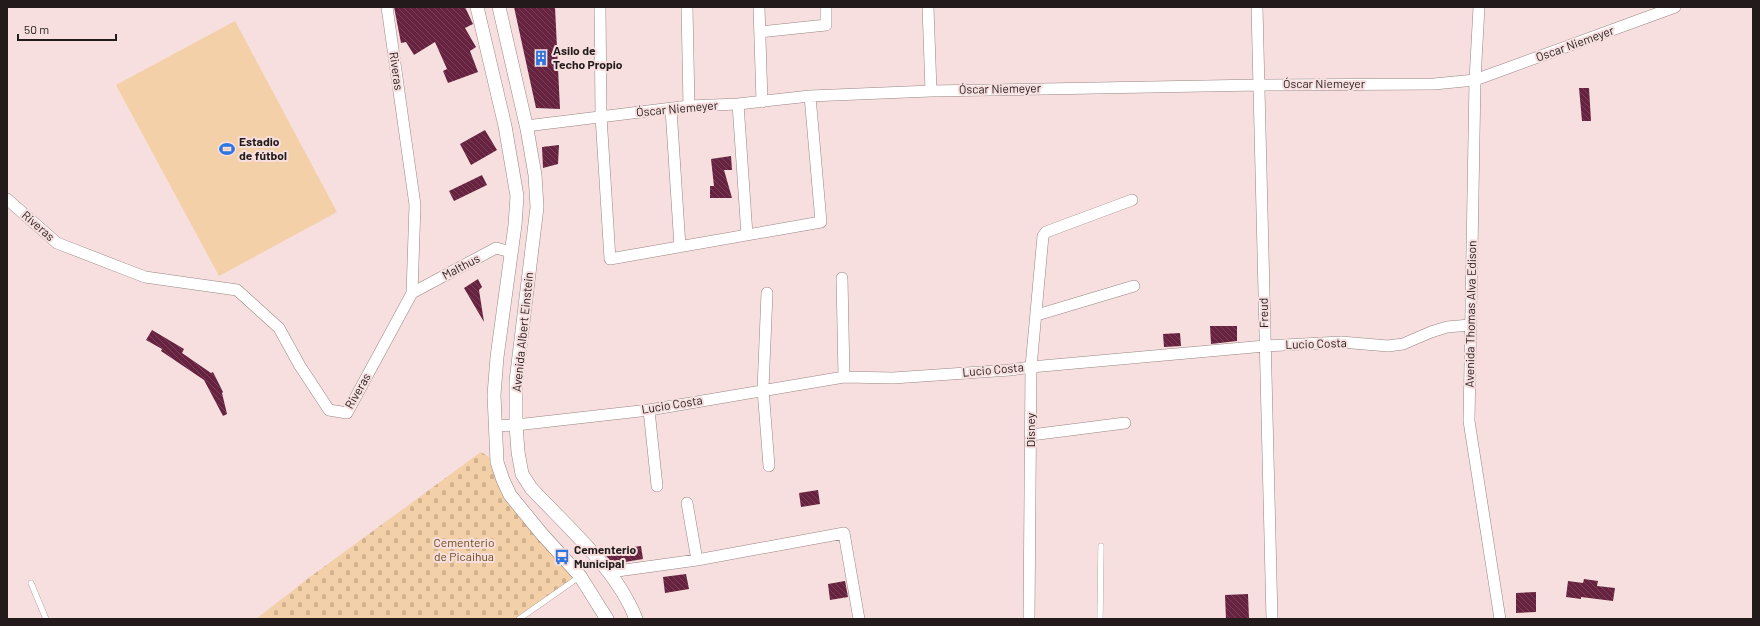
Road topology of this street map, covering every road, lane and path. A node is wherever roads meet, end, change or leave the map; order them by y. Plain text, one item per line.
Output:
1 (387, 7) edge
2 (477, 7) edge
3 (499, 7) edge
4 (600, 7) edge
5 (687, 7) edge
6 (759, 7) edge
7 (826, 7) edge
8 (928, 7) edge
9 (1257, 7) edge
10 (1479, 7) edge
11 (1675, 7) edge
12 (760, 32) junction
13 (1475, 80) junction
14 (1259, 84) junction
15 (930, 91) junction
16 (810, 96) junction
17 (762, 102) junction
18 (738, 104) junction
19 (689, 106) junction
20 (671, 109) junction
21 (601, 116) junction
22 (526, 126) junction
23 (7, 200) edge
24 (1132, 200) dead end
25 (747, 235) junction
26 (680, 247) junction
27 (511, 252) junction
28 (842, 278) dead end
29 (1134, 286) dead end
30 (412, 293) junction
31 (767, 294) dead end
32 (1037, 315) junction
33 (1470, 325) junction
34 (1265, 346) junction
35 (1032, 367) junction
36 (844, 377) junction
37 (763, 390) junction
38 (649, 410) junction
39 (1125, 423) dead end
40 (516, 425) junction
41 (495, 426) junction
42 (1031, 435) junction
43 (769, 466) dead end
44 (657, 486) dead end
45 (687, 503) dead end
46 (1101, 546) dead end
47 (697, 560) junction
48 (610, 572) junction
49 (580, 576) junction
50 (31, 582) dead end
51 (46, 619) edge
52 (519, 619) edge
53 (607, 619) edge
54 (636, 619) edge
55 (859, 619) edge
56 (1029, 619) edge
57 (1100, 619) edge
58 (1272, 619) edge
59 (1500, 619) edge

1 - 30 street, Riveras
2 - 27 street, Avenida Albert Einstein
3 - 22 street, Avenida Albert Einstein
4 - 21 street
5 - 19 street
6 - 12 street
7 - 12 street
8 - 15 street
9 - 14 street, Freud
10 - 13 street, Avenida Thomas Alva Edison
11 - 13 street, Oscar Niemeyer
12 - 17 street
13 - 14 street, Óscar Niemeyer
13 - 33 street, Avenida Thomas Alva Edison
14 - 15 street, Óscar Niemeyer
14 - 34 street, Freud
15 - 16 street, Óscar Niemeyer
16 - 17 street, Óscar Niemeyer
16 - 25 street
17 - 18 street, Óscar Niemeyer
18 - 19 street, Óscar Niemeyer
18 - 25 street
19 - 20 street, Óscar Niemeyer
20 - 21 street, Óscar Niemeyer
20 - 26 street
21 - 22 street, Óscar Niemeyer
21 - 26 street
22 - 40 street, Avenida Albert Einstein
23 - 30 street, Riveras
24 - 32 street, Disney
25 - 26 street
27 - 30 street, Malthus
27 - 41 street, Avenida Albert Einstein
28 - 36 street
29 - 32 street
31 - 37 street
32 - 35 street, Disney
33 - 34 street, Lucio Costa
33 - 59 street, Avenida Thomas Alva Edison
34 - 35 street, Lucio Costa
34 - 58 street, Freud
35 - 36 street, Lucio Costa
35 - 42 street, Disney
36 - 37 street, Lucio Costa
37 - 38 street, Lucio Costa
37 - 43 street
38 - 40 street, Lucio Costa
38 - 44 street
39 - 42 street
40 - 41 street, Lucio Costa
40 - 48 street, Avenida Albert Einstein
41 - 49 street, Avenida Albert Einstein
42 - 56 street, Disney
45 - 47 street
46 - 57 lane
47 - 48 street
47 - 55 street
48 - 54 street, Avenida Albert Einstein
49 - 52 lane
49 - 53 street, Avenida Albert Einstein
50 - 51 lane

